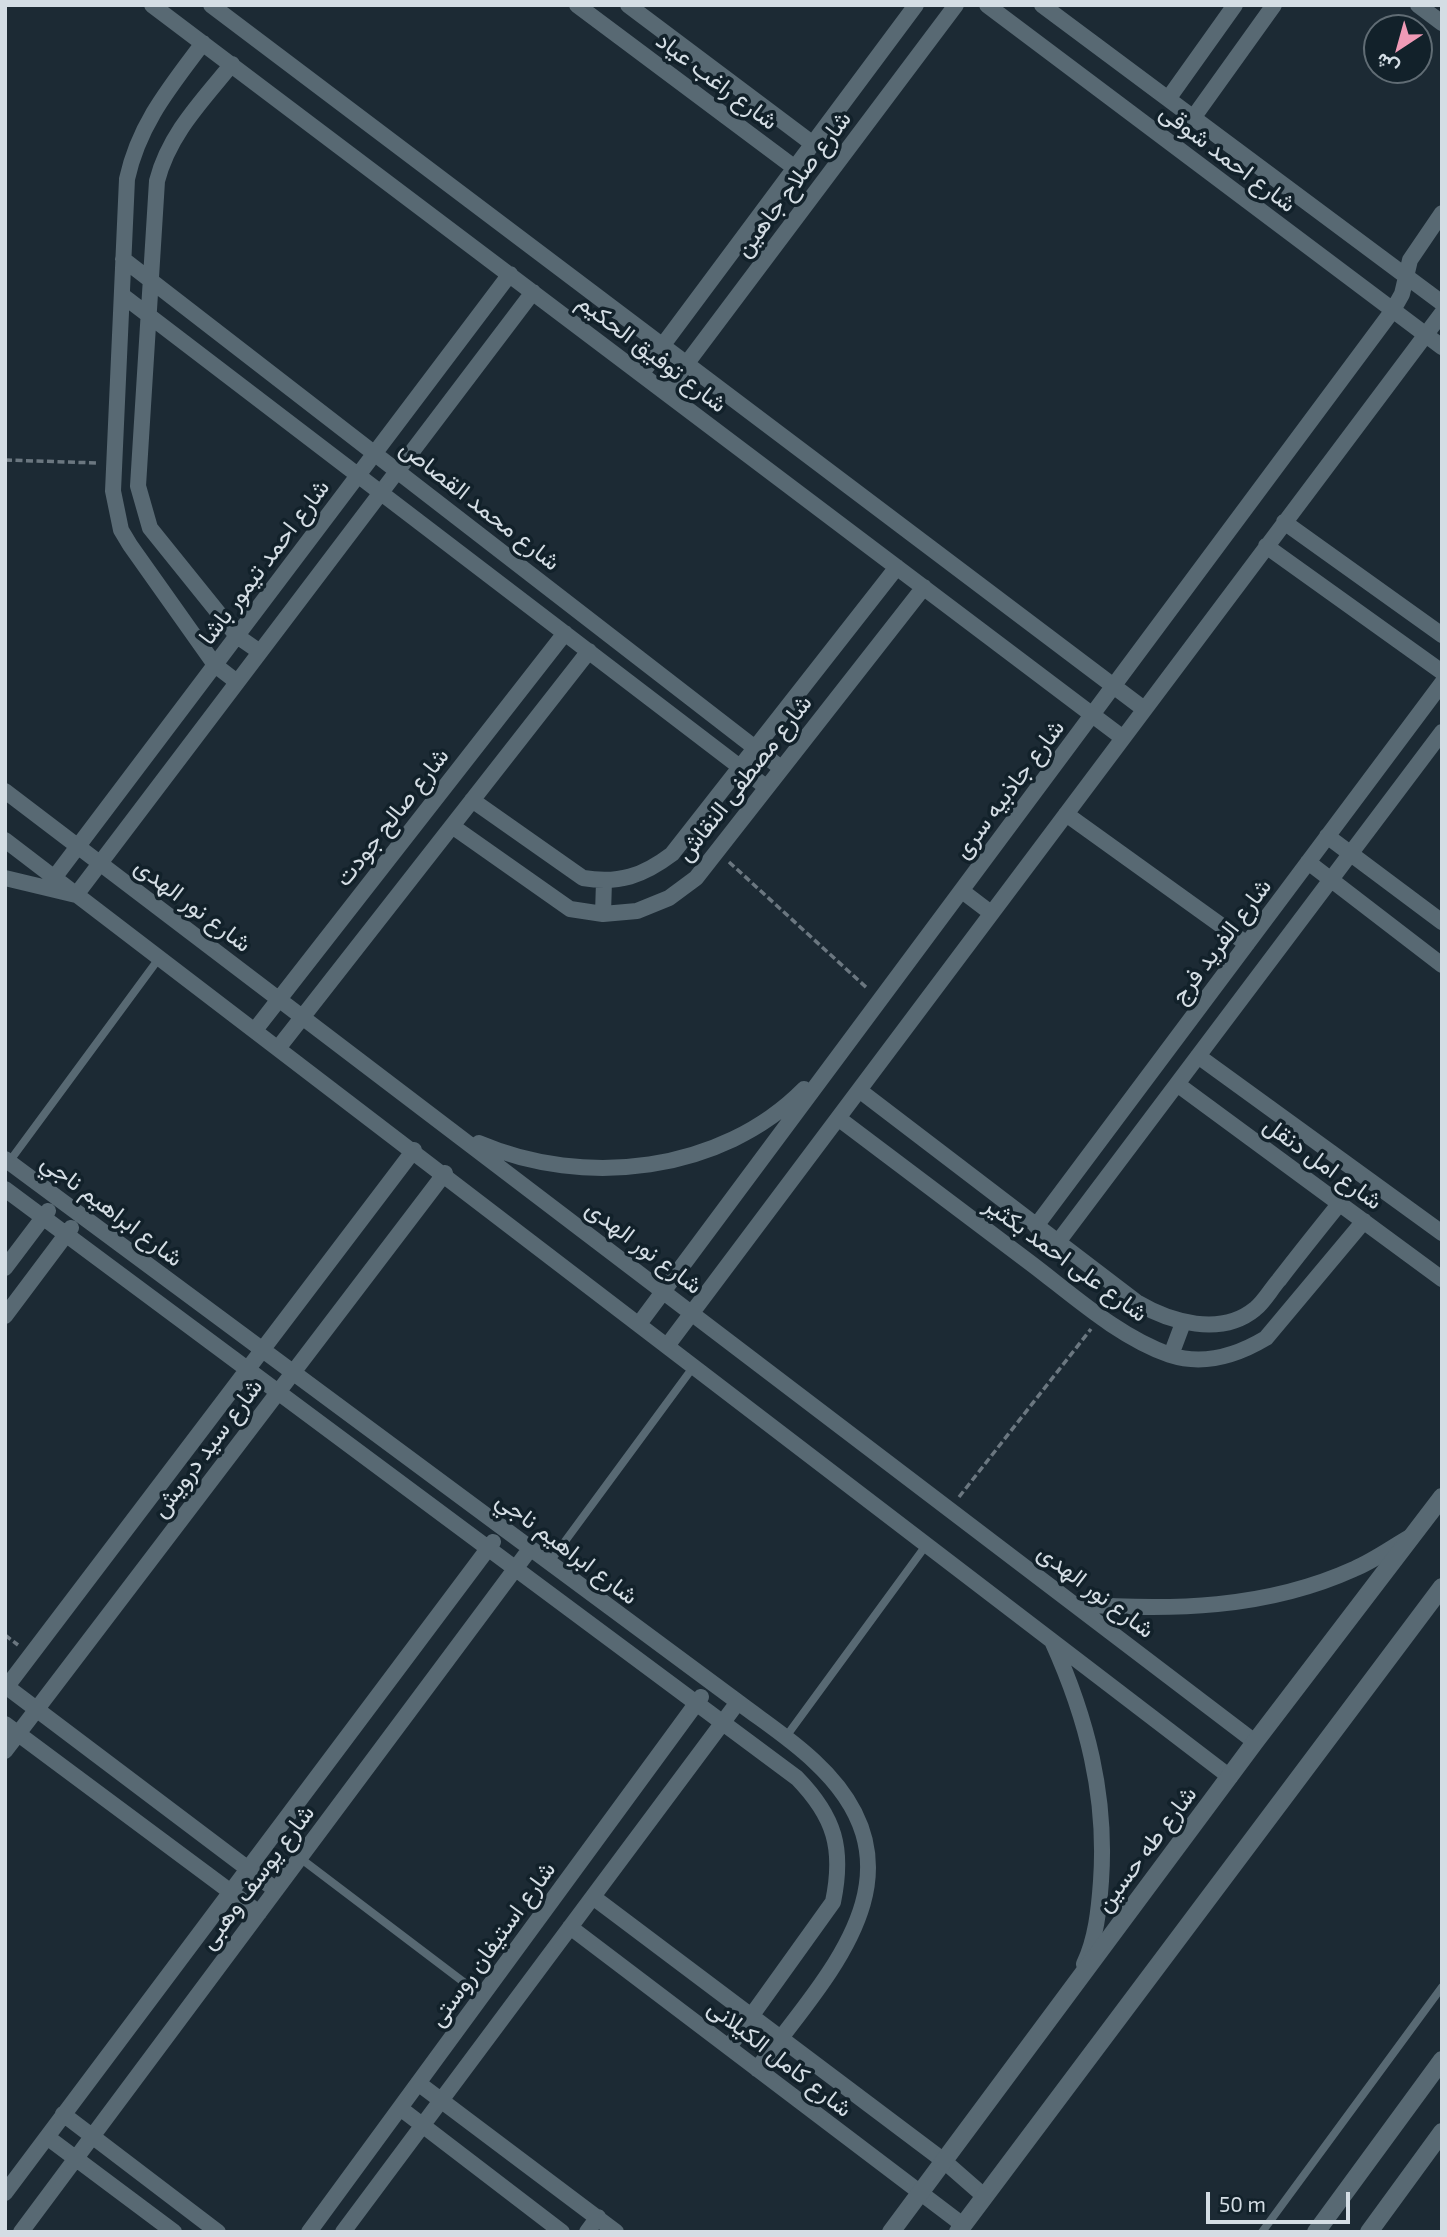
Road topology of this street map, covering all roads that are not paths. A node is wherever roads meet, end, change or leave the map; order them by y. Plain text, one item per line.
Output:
1 (152, 5) edge
2 (211, 5) edge
3 (232, 5) edge
4 (916, 5) edge
5 (956, 5) edge
6 (987, 5) edge
7 (1042, 5) edge
8 (1235, 5) edge
9 (1274, 5) edge
10 (1418, 5) edge
11 (631, 6) edge
12 (586, 8) edge
13 (1442, 23) edge
14 (242, 28) junction
15 (613, 32) junction
16 (203, 43) junction
17 (232, 64) junction
18 (1168, 99) junction
19 (1194, 118) junction
20 (813, 144) junction
21 (795, 167) junction
22 (1442, 213) edge
23 (123, 259) junction
24 (510, 274) junction
25 (1405, 276) junction
26 (150, 279) junction
27 (533, 292) junction
28 (122, 295) junction
29 (1442, 303) edge
30 (1393, 310) junction
31 (1442, 313) edge
32 (148, 315) junction
33 (1426, 334) junction
34 (663, 346) junction
35 (1442, 346) edge
36 (686, 364) junction
37 (642, 373) junction
38 (666, 391) junction
39 (375, 453) junction
40 (397, 470) junction
41 (358, 475) junction
42 (380, 493) junction
43 (1284, 522) junction
44 (1266, 546) junction
45 (897, 567) junction
46 (923, 587) junction
47 (565, 633) junction
48 (1442, 635) edge
49 (237, 636) junction
50 (589, 651) junction
51 (260, 652) junction
52 (215, 665) junction
53 (1442, 672) edge
54 (237, 682) junction
55 (1442, 683) edge
56 (1114, 687) junction
57 (1144, 709) junction
58 (1093, 715) junction
59 (1442, 732) edge
60 (1123, 738) junction
61 (755, 748) junction
62 (741, 767) junction
63 (782, 768) junction
64 (766, 787) junction
65 (5, 791) edge
66 (472, 800) junction
67 (1066, 814) junction
68 (418, 821) junction
69 (447, 832) junction
70 (1327, 836) junction
71 (5, 840) edge
72 (78, 846) junction
73 (1351, 853) junction
74 (1308, 862) junction
75 (100, 863) junction
76 (5, 878) edge
77 (54, 878) junction
78 (1331, 880) junction
79 (604, 881) junction
80 (962, 891) junction
81 (76, 895) junction
82 (991, 913) junction
83 (603, 914) junction
84 (1442, 922) edge
85 (1247, 944) junction
86 (160, 957) junction
87 (1442, 965) edge
88 (279, 999) junction
89 (303, 1017) junction
90 (255, 1030) junction
91 (279, 1047) junction
92 (1198, 1056) junction
93 (832, 1060) junction
94 (1177, 1084) junction
95 (859, 1090) junction
96 (838, 1118) junction
97 (457, 1133) junction
98 (414, 1150) junction
99 (7, 1161) edge
100 (444, 1173) junction
101 (5, 1189) edge
102 (58, 1198) junction
103 (1340, 1203) junction
104 (80, 1215) junction
105 (44, 1217) junction
106 (1364, 1221) junction
107 (1036, 1226) junction
108 (1442, 1233) edge
109 (66, 1234) junction
110 (1058, 1242) junction
111 (5, 1268) edge
112 (1442, 1279) edge
113 (663, 1291) junction
114 (692, 1312) junction
115 (5, 1316) edge
116 (1183, 1323) junction
117 (639, 1324) junction
118 (667, 1346) junction
119 (262, 1350) junction
120 (1171, 1355) junction
121 (694, 1366) junction
122 (247, 1369) junction
123 (293, 1373) junction
124 (278, 1392) junction
125 (1442, 1497) edge
126 (503, 1529) junction
127 (1412, 1536) junction
128 (927, 1544) junction
129 (488, 1548) junction
130 (530, 1549) junction
131 (549, 1563) junction
132 (515, 1568) junction
133 (1442, 1587) edge
134 (1076, 1604) junction
135 (1051, 1639) junction
136 (711, 1684) junction
137 (6, 1688) edge
138 (738, 1702) junction
139 (697, 1703) junction
140 (37, 1710) junction
141 (723, 1723) junction
142 (12, 1729) edge
143 (785, 1738) junction
144 (1255, 1742) junction
145 (5, 1751) edge
146 (1230, 1777) junction
147 (300, 1858) junction
148 (249, 1869) junction
149 (276, 1890) junction
150 (231, 1893) junction
151 (593, 1897) junction
152 (259, 1913) junction
153 (570, 1927) junction
154 (1442, 1987) edge
155 (1072, 1988) junction
156 (482, 1996) junction
157 (751, 2018) junction
158 (779, 2039) junction
159 (729, 2047) junction
160 (1442, 2060) edge
161 (757, 2069) junction
162 (418, 2083) junction
163 (441, 2100) junction
164 (400, 2108) junction
165 (63, 2114) junction
166 (422, 2125) junction
167 (1442, 2132) edge
168 (47, 2137) junction
169 (92, 2137) junction
170 (76, 2159) junction
171 (944, 2161) junction
172 (5, 2193) edge
173 (919, 2194) junction
174 (984, 2196) junction
175 (597, 2217) junction
176 (960, 2228) edge
177 (22, 2232) edge
178 (174, 2232) edge
179 (218, 2232) edge
180 (309, 2232) edge
181 (343, 2232) edge
182 (562, 2232) edge
183 (587, 2232) edge
184 (616, 2232) edge
185 (891, 2232) edge
186 (1262, 2232) edge
187 (1316, 2232) edge
188 (1369, 2232) edge

1 - 16 street, شارع توفيق الحكيم
2 - 14 street, شارع توفيق الحكيم
3 - 14 street
4 - 20 street, شارع صلاح جاهين
5 - 36 street, شارع صلاح جاهين
6 - 30 street, شارع احمد شوقى
7 - 18 street, شارع احمد شوقى
8 - 18 street
9 - 19 street
10 - 13 street
11 - 15 street
11 - 20 street, شارع راغب عياد
12 - 15 street, شارع راغب عياد
14 - 34 street, شارع توفيق الحكيم
15 - 21 street, شارع راغب عياد
16 - 17 street, شارع توفيق الحكيم
16 - 23 street
17 - 24 street, شارع توفيق الحكيم
17 - 26 street
18 - 19 street, شارع احمد شوقى
19 - 25 street, شارع احمد شوقى
20 - 21 street, شارع صلاح جاهين
21 - 34 street, شارع صلاح جاهين
22 - 25 street, شارع جاذبيه سرى
23 - 26 street, شارع محمد القصاص
23 - 28 street
24 - 27 street, شارع توفيق الحكيم
24 - 39 street, شارع احمد تيمور باشا
25 - 29 street, شارع احمد شوقى
25 - 30 street, شارع جاذبيه سرى
26 - 32 street
26 - 39 street, شارع محمد القصاص
27 - 37 street, شارع توفيق الحكيم
27 - 40 street, شارع احمد تيمور باشا
28 - 32 street, شارع محمد القصاص
28 - 52 street
30 - 33 street, شارع احمد شوقى
30 - 56 street, شارع جاذبيه سرى
31 - 33 street
32 - 41 street, شارع محمد القصاص
32 - 49 street
33 - 35 street, شارع احمد شوقى
33 - 43 street
34 - 36 street, شارع توفيق الحكيم
34 - 37 street, شارع صلاح جاهين
36 - 38 street, شارع صلاح جاهين
36 - 56 street, شارع توفيق الحكيم
37 - 38 street, شارع توفيق الحكيم
38 - 45 street, شارع توفيق الحكيم
39 - 40 street, شارع محمد القصاص
39 - 41 street, شارع احمد تيمور باشا
40 - 42 street, شارع احمد تيمور باشا
40 - 61 street, شارع محمد القصاص
41 - 42 street, شارع محمد القصاص
41 - 49 street, شارع احمد تيمور باشا
42 - 47 street, شارع محمد القصاص
42 - 51 street, شارع احمد تيمور باشا
43 - 44 street
43 - 48 street
44 - 53 street
44 - 57 street
45 - 46 street, شارع توفيق الحكيم
45 - 61 street, شارع مصطفى النقاش
46 - 58 street, شارع توفيق الحكيم
46 - 63 street, شارع مصطفى النقاش
47 - 50 street, شارع محمد القصاص
47 - 68 street, شارع صالح جودت
49 - 51 street
49 - 52 street, شارع احمد تيمور باشا
50 - 62 street, شارع محمد القصاص
50 - 66 street
51 - 54 street, شارع احمد تيمور باشا
52 - 54 street
52 - 72 street, شارع احمد تيمور باشا
54 - 75 street, شارع احمد تيمور باشا
55 - 70 street, شارع الفريد فرج
56 - 57 street, شارع توفيق الحكيم
56 - 58 street, شارع جاذبيه سرى
57 - 60 street
58 - 60 street, شارع توفيق الحكيم
58 - 80 street, شارع جاذبيه سرى
59 - 73 street, شارع الفريد فرج
60 - 67 street
61 - 62 street, شارع مصطفى النقاش
61 - 63 street, شارع محمد القصاص
62 - 64 street, شارع محمد القصاص
62 - 79 street, شارع مصطفى النقاش
63 - 64 street, شارع مصطفى النقاش
64 - 83 street, شارع مصطفى النقاش
65 - 72 street, شارع نور الهدى
66 - 69 street
66 - 79 street, شارع مصطفى النقاش
67 - 82 street
67 - 85 street
68 - 69 street, شارع مصطفى النقاش
68 - 88 street, شارع صالح جودت
69 - 83 street, شارع مصطفى النقاش
69 - 89 street
70 - 73 street
70 - 74 street, شارع الفريد فرج
71 - 77 street
72 - 75 street, شارع نور الهدى
72 - 77 street, شارع احمد تيمور باشا
73 - 78 street, شارع الفريد فرج
73 - 84 street
74 - 78 street
74 - 85 street, شارع الفريد فرج
75 - 81 street, شارع احمد تيمور باشا
75 - 88 street, شارع نور الهدى
76 - 81 street
77 - 81 street
78 - 87 street
78 - 92 street, شارع الفريد فرج
79 - 83 street
80 - 82 street
80 - 93 street, شارع جاذبيه سرى
81 - 86 street
82 - 95 street
85 - 107 street, شارع الفريد فرج
86 - 90 street
86 - 99 lane
88 - 89 street, شارع نور الهدى
88 - 90 street, شارع صالح جودت
89 - 91 street
89 - 97 street, شارع نور الهدى
90 - 91 street
91 - 98 street
92 - 94 street, شارع الفريد فرج
92 - 108 street, شارع امل دنقل
93 - 97 street
93 - 113 street, شارع جاذبيه سرى
94 - 103 street, شارع امل دنقل
94 - 110 street, شارع الفريد فرج
95 - 96 street
95 - 107 street, شارع على احمد بكثير
96 - 114 street
96 - 120 street, شارع على احمد بكثير
97 - 113 street, شارع نور الهدى
98 - 100 street
98 - 119 street, شارع سيد درويش
99 - 102 street, شارع ابراهيم ناجي
100 - 117 street
100 - 123 street, شارع سيد درويش
101 - 105 street, شارع ابراهيم ناجي
102 - 104 street, شارع ابراهيم ناجي
102 - 105 street
103 - 106 street, شارع امل دنقل
103 - 116 street, شارع على احمد بكثير
104 - 109 street
104 - 119 street, شارع ابراهيم ناجي
105 - 109 street, شارع ابراهيم ناجي
105 - 111 street
106 - 112 street, شارع امل دنقل
106 - 120 street, شارع على احمد بكثير
107 - 110 street, شارع على احمد بكثير
109 - 115 street
109 - 122 street, شارع ابراهيم ناجي
110 - 116 street, شارع على احمد بكثير
113 - 114 street, شارع نور الهدى
113 - 117 street, شارع جاذبيه سرى
114 - 118 street
114 - 134 street, شارع نور الهدى
116 - 120 street
117 - 118 street
118 - 121 street
119 - 122 street, شارع سيد درويش
119 - 123 street, شارع ابراهيم ناجي
121 - 128 street
121 - 131 lane
122 - 124 street, شارع ابراهيم ناجي
122 - 137 street, شارع سيد درويش
123 - 124 street, شارع سيد درويش
123 - 126 street, شارع ابراهيم ناجي
124 - 129 street, شارع ابراهيم ناجي
124 - 140 street, شارع سيد درويش
125 - 127 street, شارع طه حسين
126 - 129 street, شارع يوسف وهبى
126 - 130 street, شارع ابراهيم ناجي
127 - 134 street
127 - 144 street, شارع طه حسين
128 - 135 street
128 - 143 lane
129 - 132 street, شارع ابراهيم ناجي
129 - 148 street, شارع يوسف وهبى
130 - 131 street, شارع ابراهيم ناجي
130 - 132 street, شارع يوسف وهبى
131 - 136 street, شارع ابراهيم ناجي
132 - 139 street, شارع ابراهيم ناجي
132 - 147 street, شارع يوسف وهبى
133 - 174 street
134 - 144 street, شارع نور الهدى
135 - 146 street
135 - 155 street
136 - 138 street, شارع ابراهيم ناجي
136 - 139 street, شارع استيفان روستى
137 - 140 street
138 - 141 street
138 - 143 street, شارع ابراهيم ناجي
139 - 141 street, شارع ابراهيم ناجي
139 - 156 street, شارع استيفان روستى
140 - 142 street, شارع سيد درويش
140 - 148 street
141 - 151 street
141 - 157 street, شارع ابراهيم ناجي
142 - 145 street, شارع سيد درويش
142 - 150 street
143 - 158 street, شارع ابراهيم ناجي
144 - 146 street, شارع طه حسين
146 - 155 street, شارع طه حسين
147 - 149 street, شارع يوسف وهبى
147 - 156 lane
148 - 149 street
148 - 150 street, شارع يوسف وهبى
149 - 152 street, شارع يوسف وهبى
150 - 152 street
150 - 165 street, شارع يوسف وهبى
151 - 153 street
151 - 157 street, شارع كامل الكيلانى
152 - 169 street, شارع يوسف وهبى
153 - 159 street, شارع كامل الكيلانى
153 - 163 street
154 - 186 lane
155 - 171 street, شارع طه حسين
156 - 162 street, شارع استيفان روستى
157 - 158 street, شارع كامل الكيلانى
157 - 159 street, شارع ابراهيم ناجي
158 - 161 street, شارع ابراهيم ناجي
158 - 171 street, شارع كامل الكيلانى
159 - 161 street, شارع كامل الكيلانى
160 - 187 street
161 - 173 street, شارع كامل الكيلانى
162 - 163 street
162 - 164 street, شارع استيفان روستى
163 - 166 street
163 - 175 street
164 - 166 street
164 - 180 street, شارع استيفان روستى
165 - 168 street, شارع يوسف وهبى
165 - 169 street
166 - 181 street
166 - 182 street
167 - 188 street
168 - 170 street
168 - 172 street, شارع يوسف وهبى
169 - 170 street, شارع يوسف وهبى
169 - 179 street
170 - 177 street, شارع يوسف وهبى
170 - 178 street
171 - 173 street, شارع طه حسين
171 - 174 street, شارع كامل الكيلانى
173 - 176 street, شارع كامل الكيلانى
173 - 185 street, شارع طه حسين
174 - 176 street
175 - 183 street
175 - 184 street

